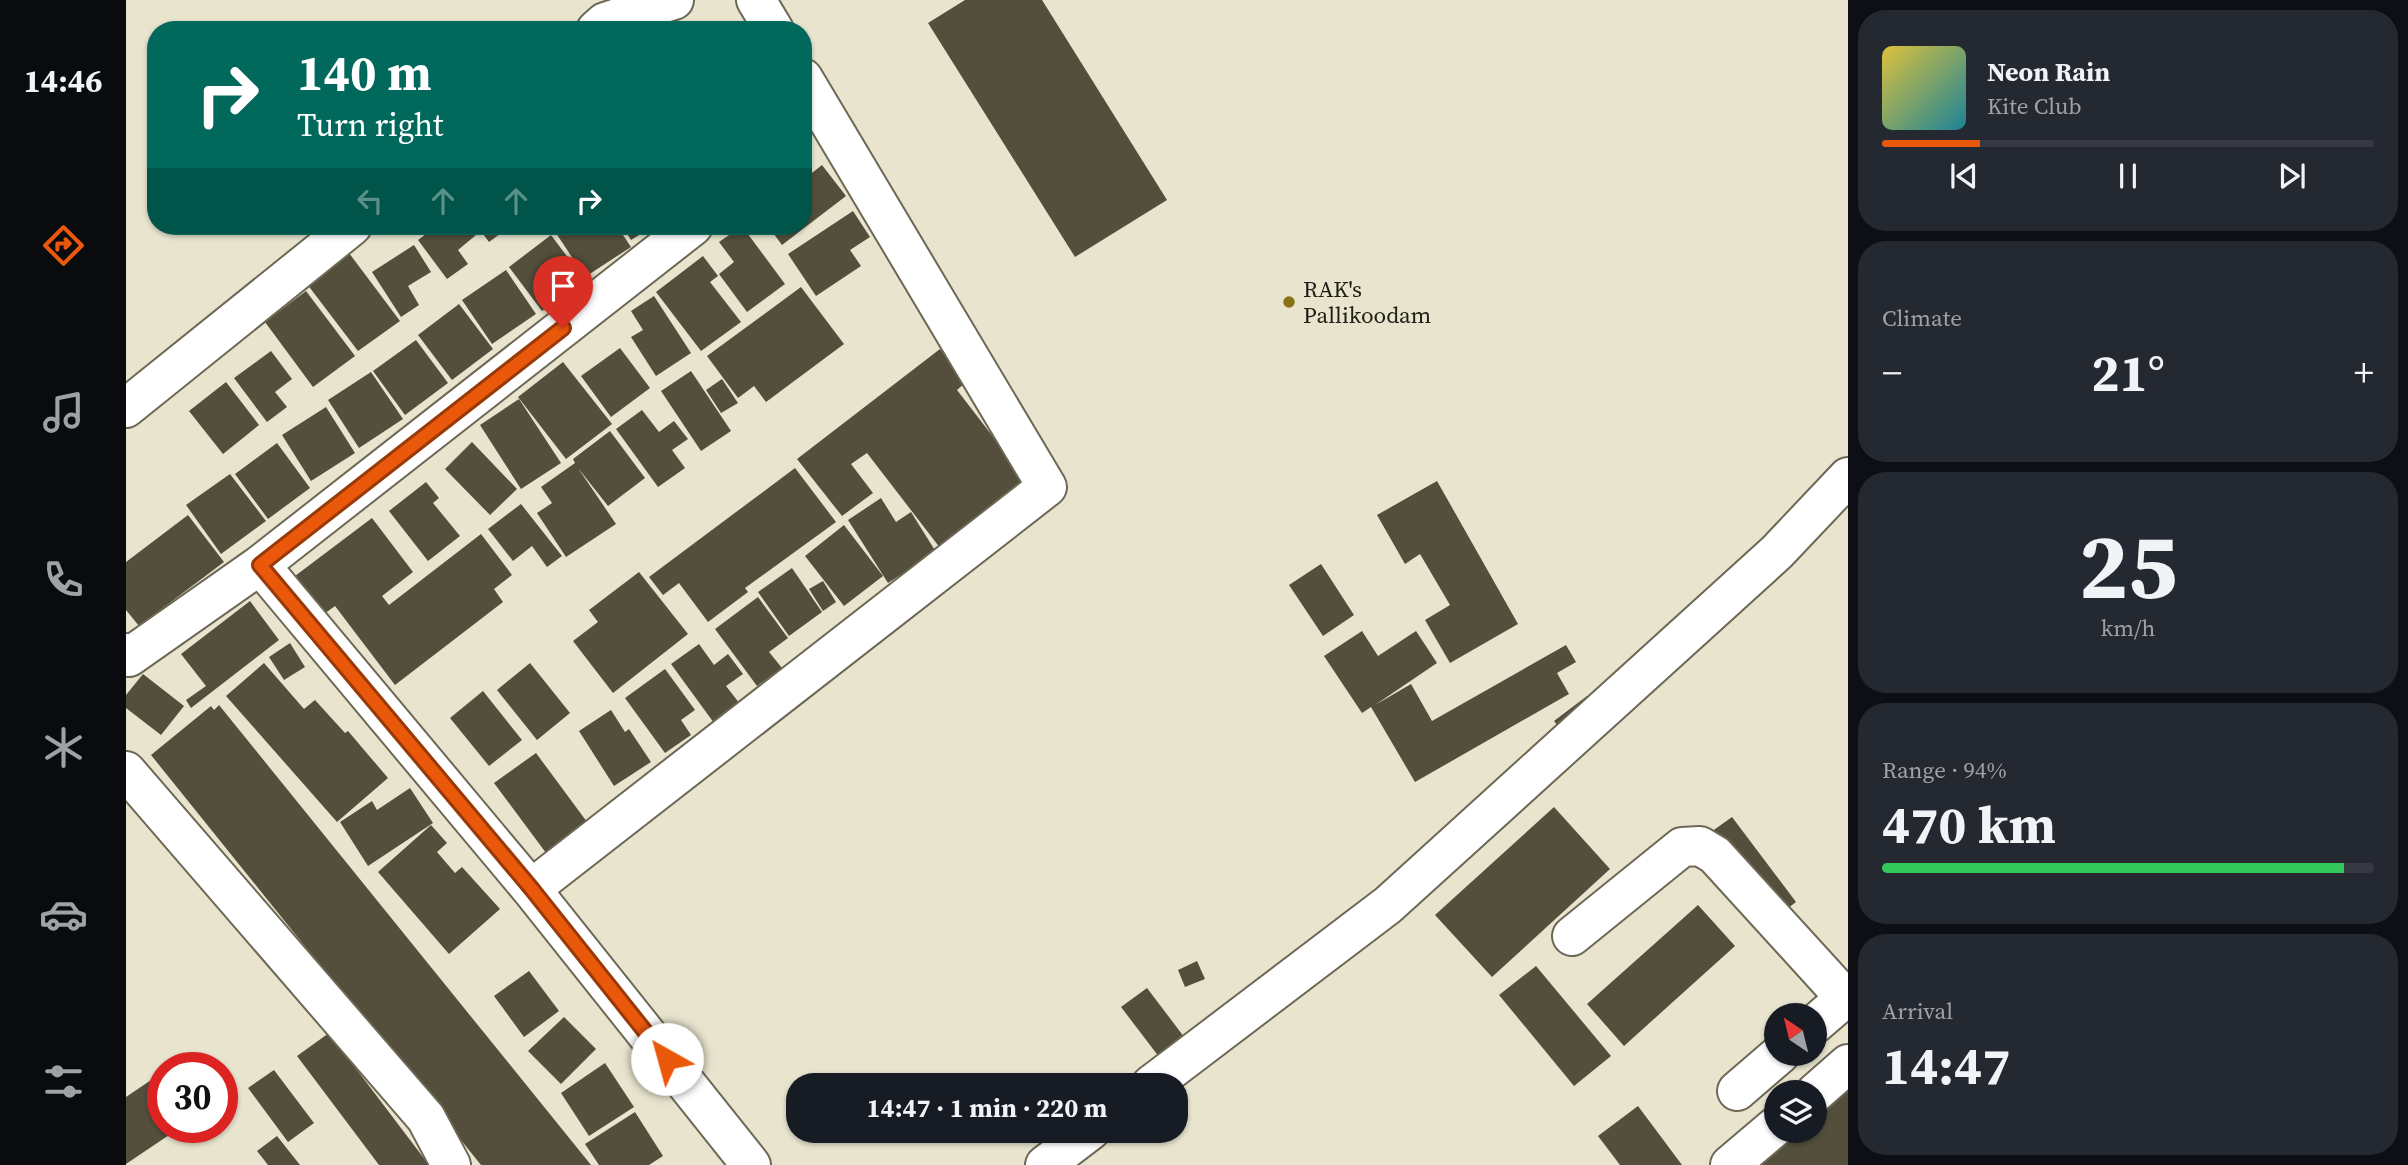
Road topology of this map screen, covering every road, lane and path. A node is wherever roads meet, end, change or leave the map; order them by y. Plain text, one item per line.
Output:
1 (674, 0) edge
2 (756, 0) edge
3 (608, 21) edge
4 (769, 21) edge
5 (816, 129) edge
6 (341, 235) edge
7 (682, 235) edge
8 (126, 408) edge
9 (1848, 477) edge
10 (260, 565) junction
11 (127, 656) edge
12 (126, 771) edge
13 (531, 888) junction
14 (1572, 936) dead end
15 (1847, 999) edge
16 (1827, 1015) edge
17 (1848, 1064) edge
18 (1766, 1066) edge
19 (1167, 1073) edge
20 (1827, 1082) edge
21 (1737, 1091) dead end
22 (1764, 1136) edge
23 (1074, 1143) edge
24 (451, 1165) edge
25 (751, 1165) edge
26 (1045, 1165) edge
27 (1730, 1165) edge

1 - 3 street
2 - 4 street
5 - 13 street
6 - 8 street
7 - 10 street
9 - 19 street
10 - 11 street
10 - 13 street
12 - 24 street
13 - 25 street
14 - 15 street
15 - 16 street
17 - 20 street
18 - 21 street
22 - 27 street
23 - 26 street

